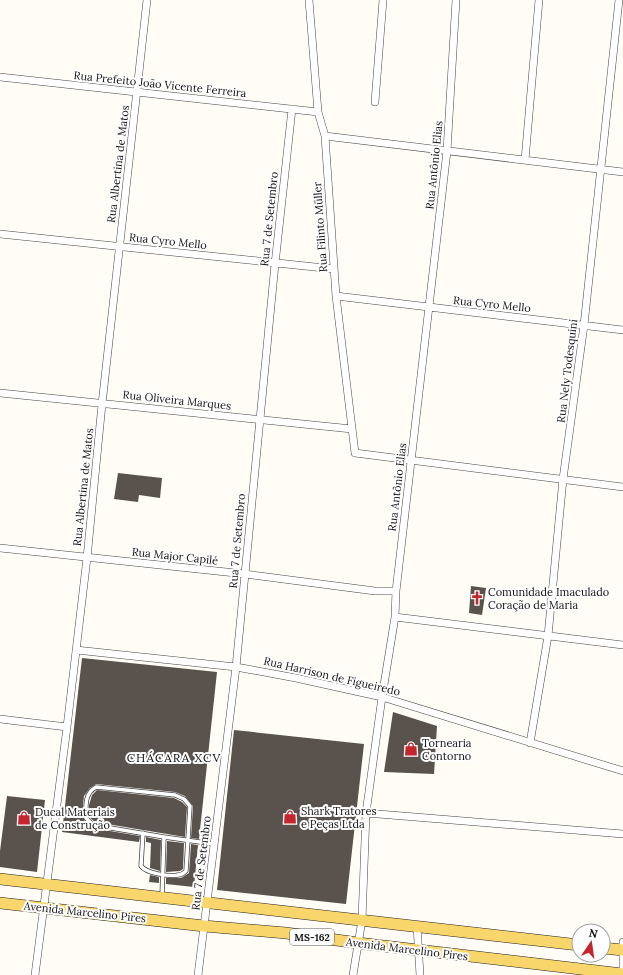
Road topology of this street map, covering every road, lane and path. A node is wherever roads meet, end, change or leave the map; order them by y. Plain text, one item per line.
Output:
1 (147, 0) edge
2 (309, 0) edge
3 (383, 0) edge
4 (456, 0) edge
5 (539, 0) edge
6 (619, 0) edge
7 (0, 77) edge
8 (137, 92) junction
9 (375, 102) dead end
10 (292, 110) junction
11 (318, 112) junction
12 (325, 136) junction
13 (447, 151) junction
14 (525, 160) junction
15 (601, 169) junction
16 (623, 172) edge
17 (0, 234) edge
18 (119, 246) junction
19 (275, 264) junction
20 (334, 269) junction
21 (336, 296) junction
22 (429, 308) junction
23 (584, 325) junction
24 (623, 330) edge
25 (0, 393) edge
26 (102, 404) junction
27 (259, 419) junction
28 (352, 429) junction
29 (412, 459) junction
30 (563, 479) junction
31 (623, 487) edge
32 (0, 548) edge
33 (87, 558) junction
34 (245, 574) junction
35 (396, 592) junction
36 (395, 617) junction
37 (548, 636) junction
38 (623, 645) edge
39 (76, 650) junction
40 (236, 667) junction
41 (382, 697) junction
42 (0, 720) edge
43 (67, 727) junction
44 (530, 743) junction
45 (623, 771) edge
46 (366, 813) junction
47 (143, 833) junction
48 (623, 834) edge
49 (164, 837) junction
50 (188, 840) junction
51 (214, 844) junction
52 (162, 874) junction
53 (0, 879) edge
54 (47, 885) junction
55 (162, 898) junction
56 (0, 903) edge
57 (207, 903) junction
58 (44, 907) junction
59 (362, 920) junction
60 (204, 926) junction
61 (417, 926) junction
62 (358, 943) junction
63 (571, 944) edge
64 (623, 947) edge
65 (611, 948) edge
66 (419, 950) junction
67 (623, 970) edge
68 (623, 974) edge
69 (35, 975) edge
70 (198, 975) edge
71 (353, 975) edge
72 (420, 975) edge

1 - 8 street, Rua Albertina de Matos
2 - 11 street, Rua Filinto Müller
3 - 9 street
4 - 13 street, Rua Antônio Elias
5 - 14 street
6 - 15 street, Rua Nely Todesquini
7 - 8 street, Rua Prefeito João Vicente Ferreira
8 - 10 street, Rua Prefeito João Vicente Ferreira
8 - 18 street, Rua Albertina de Matos
10 - 11 street, Rua Prefeito João Vicente Ferreira
10 - 19 street, Rua 7 de Setembro
11 - 12 street, Rua Filinto Müller
12 - 13 street
12 - 20 street, Rua Filinto Müller
13 - 14 street
13 - 22 street, Rua Antônio Elias
14 - 15 street
15 - 16 street
15 - 23 street, Rua Nely Todesquini
17 - 18 street, Rua Cyro Mello
18 - 19 street, Rua Cyro Mello
18 - 26 street, Rua Albertina de Matos
19 - 20 street, Rua Cyro Mello
19 - 27 street, Rua 7 de Setembro
20 - 21 street, Rua Filinto Müller
21 - 22 street, Rua Cyro Mello
21 - 28 street, Rua Filinto Müller
22 - 23 street, Rua Cyro Mello
22 - 29 street, Rua Antônio Elias
23 - 24 street, Rua Cyro Mello
23 - 30 street, Rua Nely Todesquini
25 - 26 street, Rua Oliveira Marques
26 - 27 street, Rua Oliveira Marques
26 - 33 street, Rua Albertina de Matos
27 - 28 street, Rua Oliveira Marques
27 - 34 street, Rua 7 de Setembro
28 - 29 street, Rua Filinto Müller
29 - 30 street
29 - 35 street, Rua Antônio Elias
30 - 31 street
30 - 37 street, Rua Nely Todesquini
32 - 33 street, Rua Major Capilé
33 - 34 street, Rua Major Capilé
33 - 39 street, Rua Albertina de Matos
34 - 35 street, Rua Major Capilé
34 - 40 street, Rua 7 de Setembro
35 - 36 street, Rua Antônio Elias
36 - 37 street
36 - 41 street, Rua Antônio Elias
37 - 38 street
37 - 44 street, Rua Nely Todesquini
39 - 40 street, Rua Harrison de Figueiredo
39 - 43 street, Rua Albertina de Matos
40 - 41 street, Rua Harrison de Figueiredo
40 - 51 street, Rua 7 de Setembro
41 - 44 street, Rua Harrison de Figueiredo
41 - 46 street, Rua Antônio Elias
42 - 43 street
43 - 54 street, Rua Albertina de Matos
44 - 45 street, Rua Harrison de Figueiredo
46 - 48 street
46 - 59 street, Rua Antônio Elias
47 - 49 lane
47 - 50 lane
47 - 52 lane
49 - 50 lane
49 - 52 lane
50 - 51 lane
50 - 52 lane
51 - 57 street, Rua 7 de Setembro
52 - 55 lane
53 - 54 main road, Avenida Marcelino Pires / MS-162
54 - 55 main road, Avenida Marcelino Pires / MS-162
54 - 58 street, Rua Albertina de Matos
55 - 57 main road, Avenida Marcelino Pires / MS-162
56 - 58 main road, Avenida Marcelino Pires / MS-162
57 - 59 main road, Avenida Marcelino Pires / MS-162
57 - 60 street, Rua 7 de Setembro
58 - 60 main road, Avenida Marcelino Pires / MS-162
58 - 69 street, Rua Albertina de Matos
59 - 61 main road, Avenida Marcelino Pires / MS-162
59 - 62 street, Rua Antônio Elias
60 - 62 main road, Avenida Marcelino Pires / MS-162
60 - 70 street, Rua 7 de Setembro
61 - 63 main road, Avenida Marcelino Pires / MS-162
61 - 66 street
62 - 66 main road, Avenida Marcelino Pires / MS-162
62 - 71 street, Rua Antônio Elias
64 - 65 main road
64 - 67 street
66 - 68 main road, Avenida Marcelino Pires / MS-162
66 - 72 street

